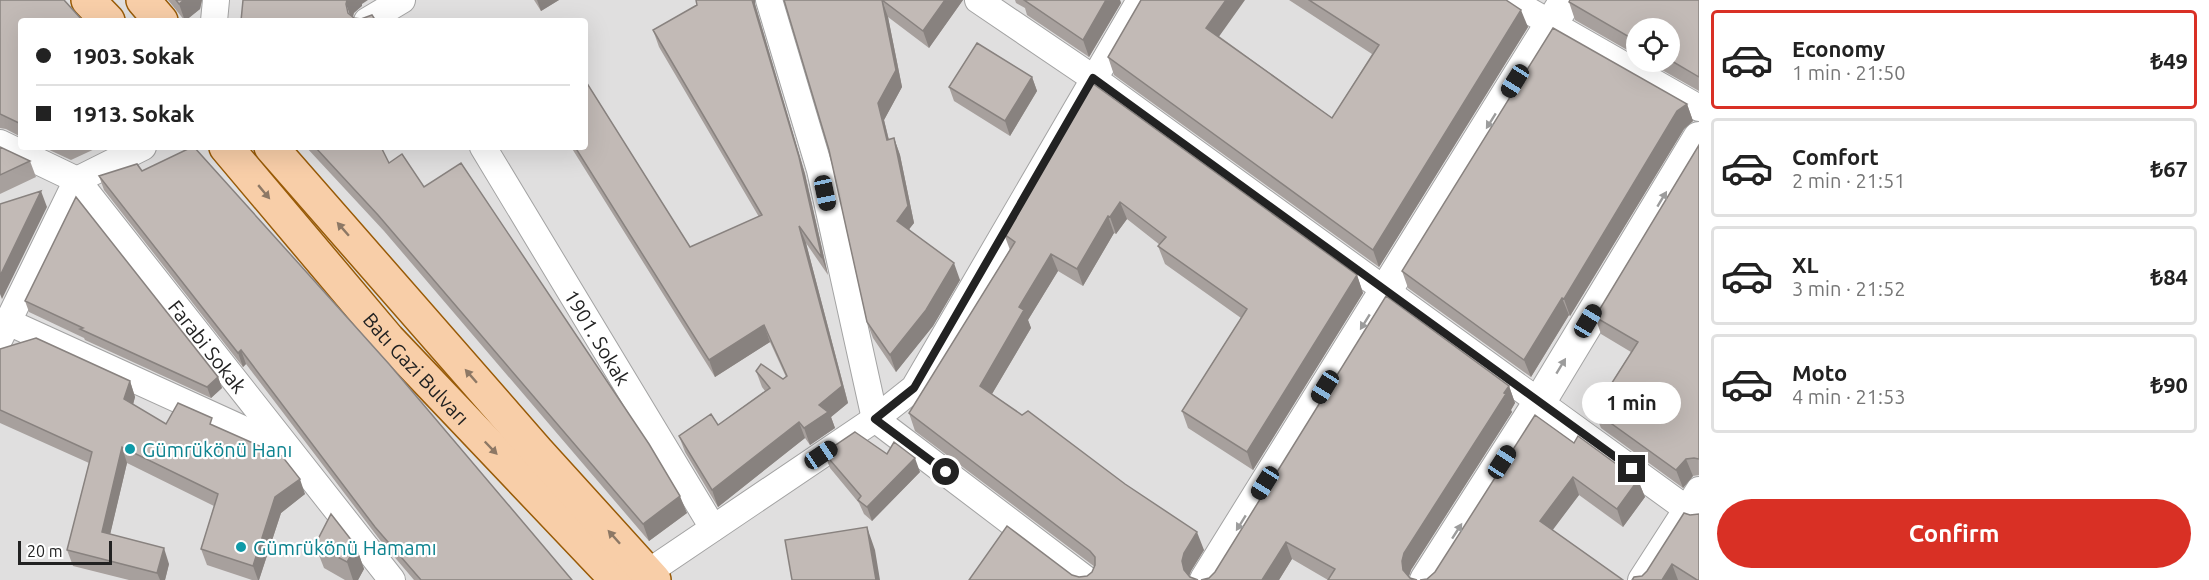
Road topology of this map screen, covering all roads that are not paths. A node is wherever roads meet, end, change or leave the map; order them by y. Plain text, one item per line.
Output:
1 (88, 0) edge
2 (143, 0) edge
3 (216, 0) edge
4 (769, 0) edge
5 (978, 0) edge
6 (1140, 0) edge
7 (1510, 0) edge
8 (402, 8) edge
9 (1559, 12) edge
10 (105, 18) edge
11 (158, 18) edge
12 (214, 18) edge
13 (375, 18) edge
14 (1093, 78) junction
15 (1699, 108) edge
16 (1699, 138) edge
17 (0, 143) edge
18 (137, 150) edge
19 (229, 150) edge
20 (274, 150) edge
21 (485, 150) edge
22 (77, 180) junction
23 (1384, 290) junction
24 (4, 330) edge
25 (1539, 403) junction
26 (875, 419) junction
27 (293, 452) junction
28 (1695, 506) edge
29 (713, 528) junction
30 (639, 578) edge
31 (392, 580) edge
32 (1087, 580) edge
33 (1206, 580) edge
34 (1426, 580) edge
35 (1641, 580) edge

1 - 10 main road
2 - 11 main road
3 - 12 street
4 - 26 street
5 - 14 street
6 - 14 street
7 - 9 street
8 - 13 street
9 - 15 street
9 -> 23 street
14 - 23 street
14 - 26 street
25 -> 16 street
17 - 22 street, Farabi Sokak
18 - 22 street
19 -> 30 main road, Batı Gazi Bulvarı
30 -> 20 main road, Batı Gazi Bulvarı
21 - 29 street, 1901. Sokak
22 - 24 street
22 - 27 street, Farabi Sokak
23 - 25 street
23 -> 33 street
24 - 27 street
25 - 28 street
34 -> 25 street
26 - 29 street
26 - 32 street
27 - 31 street, Farabi Sokak
28 - 35 street
29 - 30 street

